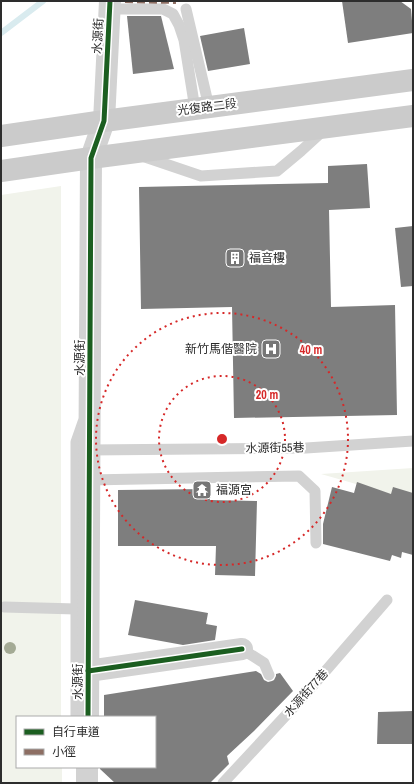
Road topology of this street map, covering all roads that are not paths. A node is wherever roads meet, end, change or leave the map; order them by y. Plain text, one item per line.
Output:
1 (110, 5) edge
2 (186, 9) dead end
3 (413, 80) edge
4 (202, 108) junction
5 (413, 116) edge
6 (104, 121) junction
7 (328, 127) junction
8 (1, 136) edge
9 (132, 152) junction
10 (90, 158) junction
11 (1, 172) edge
12 (89, 406) junction
13 (413, 441) edge
14 (89, 450) junction
15 (89, 480) junction
16 (316, 543) dead end
17 (387, 600) dead end
18 (4, 607) dead end
19 (76, 609) junction
20 (242, 649) joint
21 (88, 671) junction
22 (269, 675) dead end
23 (76, 716) edge
24 (88, 716) edge
25 (88, 768) edge
26 (87, 783) edge
27 (223, 783) edge

1 - 4 lane
1 - 6 street, 水源街
2 - 4 lane
3 - 4 main road, 光復路二段
4 - 6 main road, 光復路二段
5 - 7 main road
6 - 8 main road, 光復路二段
6 - 10 street, 水源街
7 - 9 main road
7 - 9 lane
9 - 10 main road
10 - 11 main road
10 - 12 street, 水源街
12 - 14 street, 水源街
12 - 19 lane
13 - 14 lane, 水源街55巷
14 - 15 street, 水源街
15 - 16 lane
15 - 21 street, 水源街
17 - 27 lane, 水源街77巷
18 - 19 lane
19 - 23 lane
20 - 21 street
20 - 22 lane
21 - 24 street, 水源街
25 - 26 street

